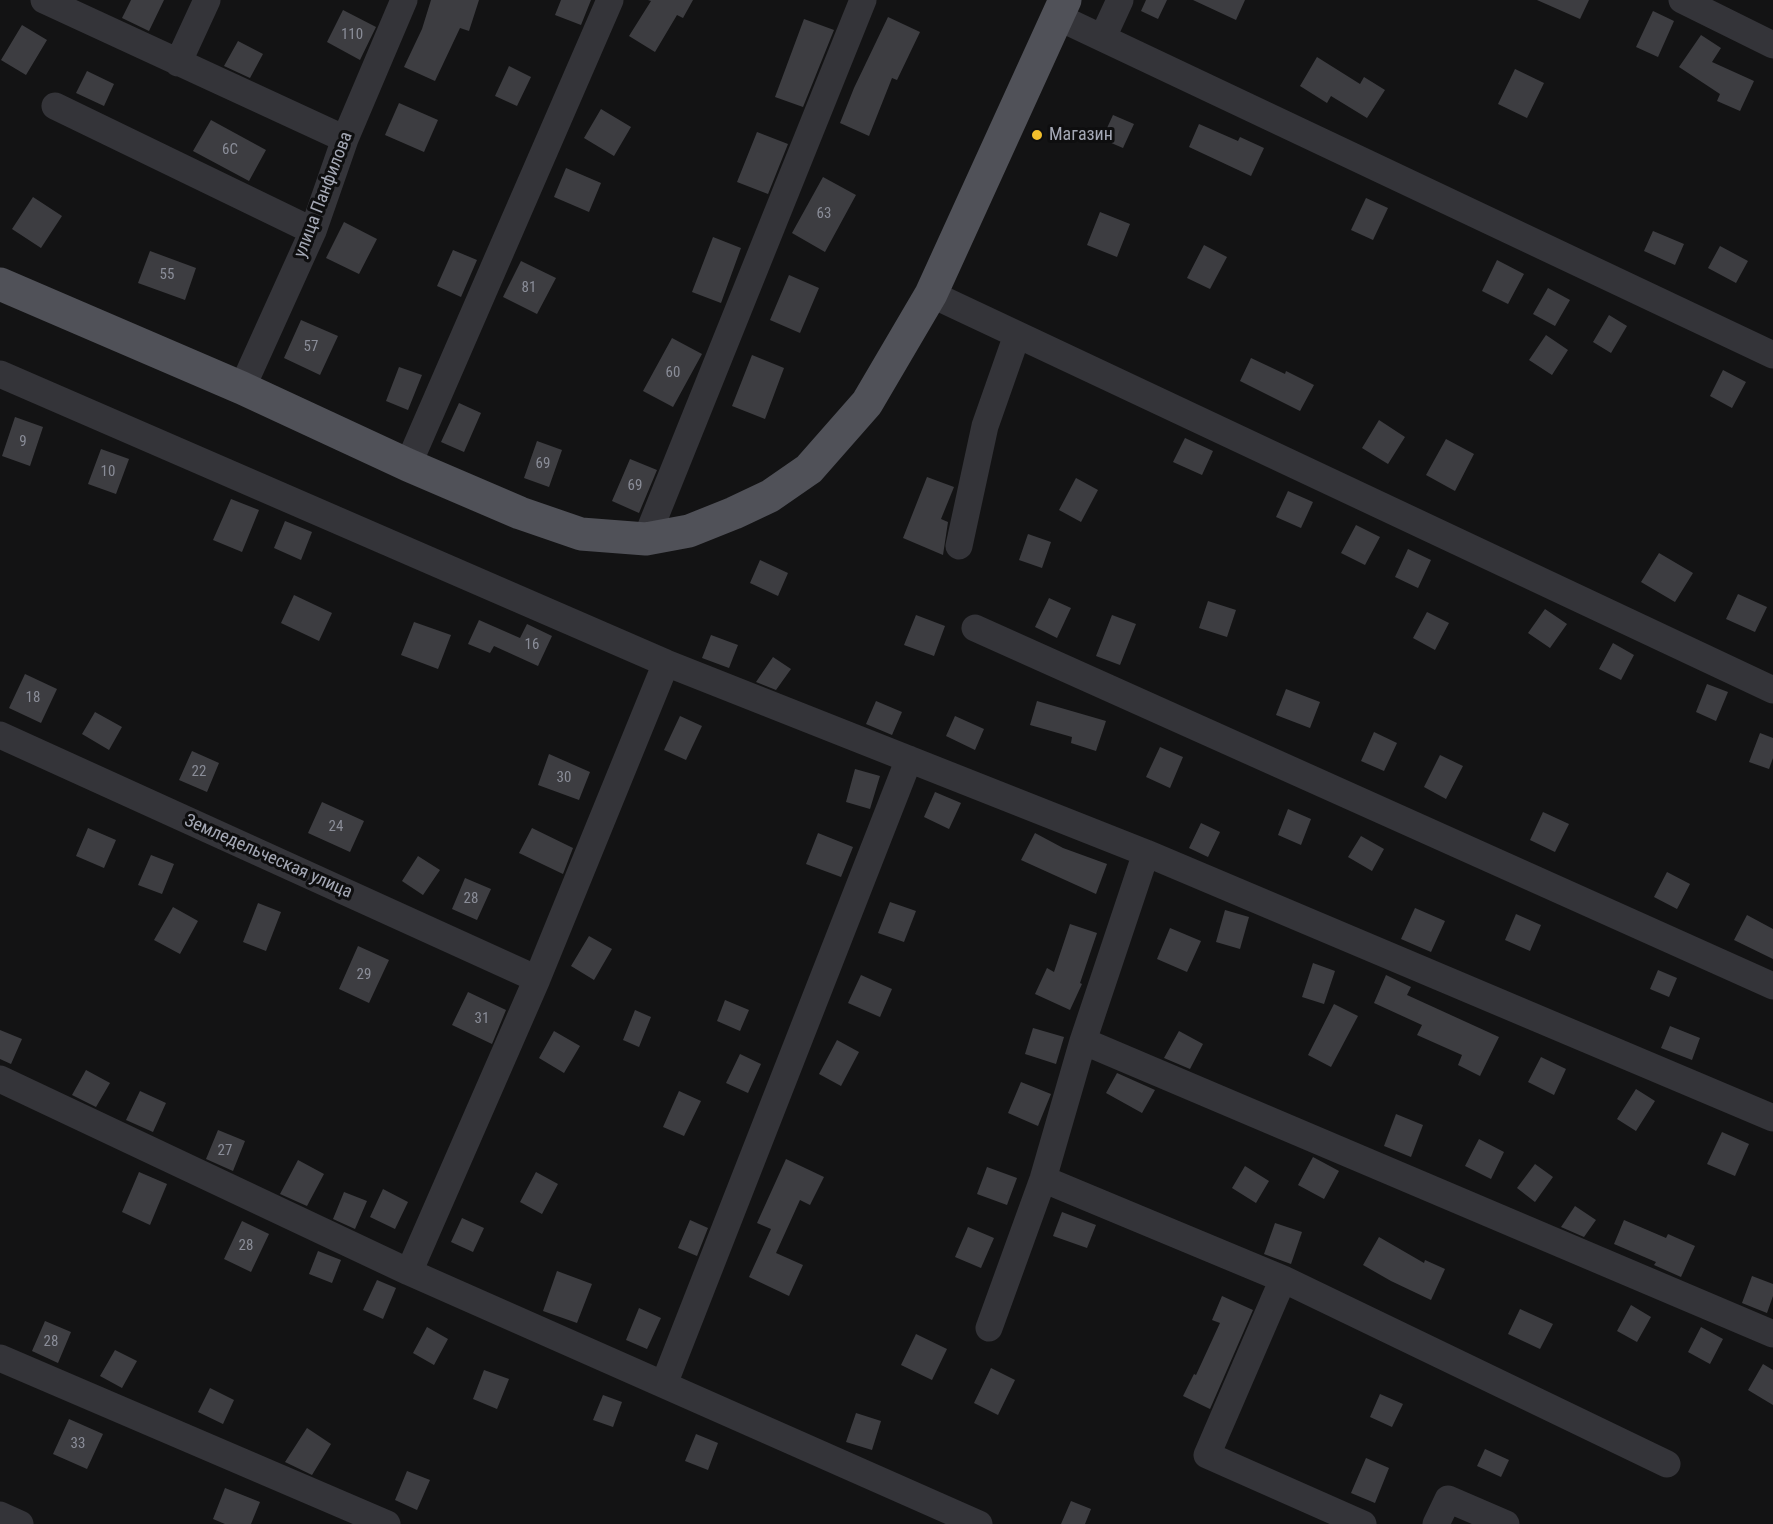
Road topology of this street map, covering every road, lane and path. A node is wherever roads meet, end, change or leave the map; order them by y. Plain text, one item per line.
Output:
1 (44, 0) edge
2 (207, 0) edge
3 (404, 0) edge
4 (863, 0) edge
5 (1120, 0) edge
6 (1682, 0) edge
7 (608, 4) edge
8 (1062, 9) edge
9 (1103, 37) junction
10 (1773, 45) edge
11 (178, 63) junction
12 (55, 106) dead end
13 (345, 139) junction
14 (313, 231) junction
15 (0, 284) edge
16 (931, 294) junction
17 (1017, 335) junction
18 (1773, 355) edge
19 (0, 374) edge
20 (242, 388) junction
21 (408, 465) junction
22 (646, 539) junction
23 (959, 546) dead end
24 (975, 628) dead end
25 (666, 663) junction
26 (1773, 690) edge
27 (0, 735) edge
28 (909, 759) junction
29 (1146, 853) junction
30 (537, 979) junction
31 (1773, 986) edge
32 (1083, 1041) junction
33 (0, 1079) edge
34 (1773, 1118) edge
35 (1043, 1179) junction
36 (409, 1272) junction
37 (1283, 1278) junction
38 (989, 1328) dead end
39 (1773, 1334) edge
40 (0, 1358) edge
41 (664, 1384) junction
42 (1667, 1464) dead end
43 (0, 1515) edge
44 (20, 1524) edge
45 (387, 1524) edge
46 (979, 1524) edge
47 (1363, 1524) edge
48 (1436, 1524) edge
49 (1506, 1524) edge

1 - 11 street
2 - 11 street
3 - 13 street, улица Панфилова
4 - 22 street
5 - 9 street
6 - 10 street
7 - 21 street
8 - 9 street
8 - 16 main road
9 - 18 street
11 - 13 street
12 - 14 street
13 - 14 street, улица Панфилова
14 - 20 street, улица Панфилова
15 - 20 main road
16 - 17 street
16 - 22 main road
17 - 23 street
17 - 26 street
19 - 25 street
20 - 21 main road
21 - 22 main road
24 - 31 street
25 - 28 street
25 - 30 street
27 - 30 street, Земледельческая улица
28 - 29 street
28 - 41 street
29 - 32 street
29 - 34 street
30 - 36 street
32 - 35 street
32 - 39 street
33 - 36 street
35 - 37 street
35 - 38 street
36 - 41 street
37 - 42 street
37 - 47 street
40 - 45 street
41 - 46 street
43 - 44 street
48 - 49 street

